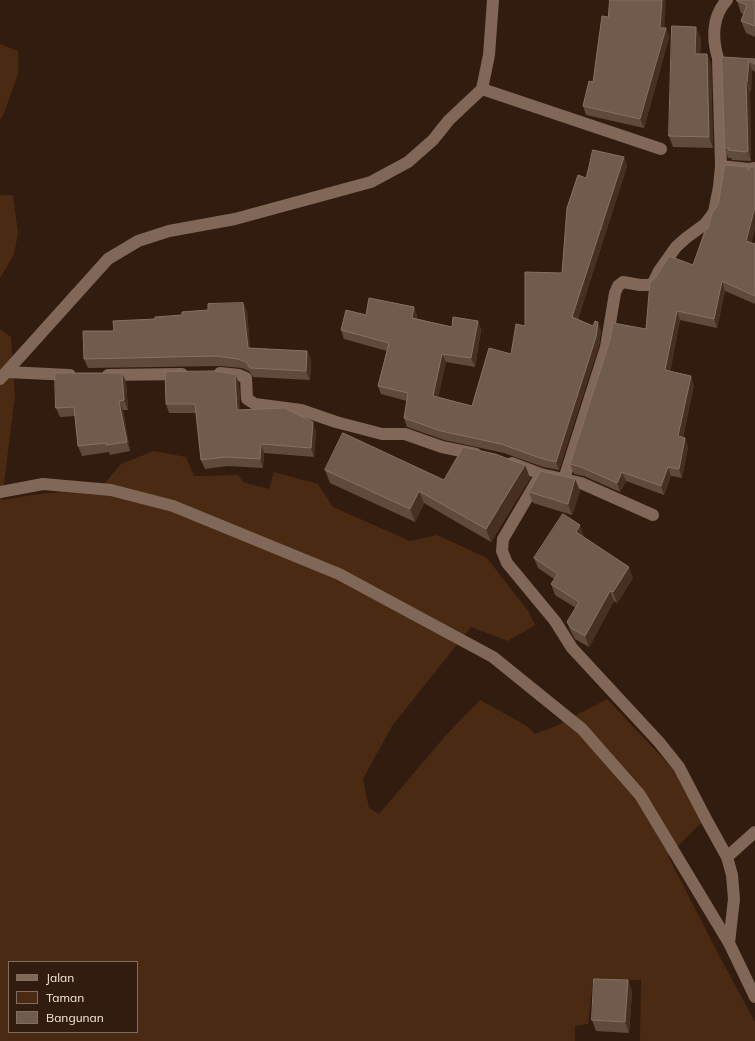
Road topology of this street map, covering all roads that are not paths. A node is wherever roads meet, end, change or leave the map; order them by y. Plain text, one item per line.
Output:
1 (493, 0) edge
2 (727, 0) edge
3 (482, 89) junction
4 (660, 149) dead end
5 (721, 166) junction
6 (755, 168) edge
7 (196, 373) edge
8 (211, 373) edge
9 (4, 375) edge
10 (78, 375) edge
11 (94, 375) edge
12 (487, 457) edge
13 (502, 460) edge
14 (541, 474) junction
15 (564, 479) junction
16 (0, 492) edge
17 (653, 515) dead end
18 (755, 832) edge
19 (727, 857) junction
20 (729, 943) junction
21 (755, 997) edge

1 - 3 street
2 - 5 street
3 - 4 street
3 - 9 street
5 - 6 street
5 - 15 street
7 - 11 street
8 - 12 street
9 - 10 street
13 - 14 street
14 - 15 street
14 - 19 street
15 - 17 street
16 - 20 street
18 - 19 street
19 - 20 street
20 - 21 street

